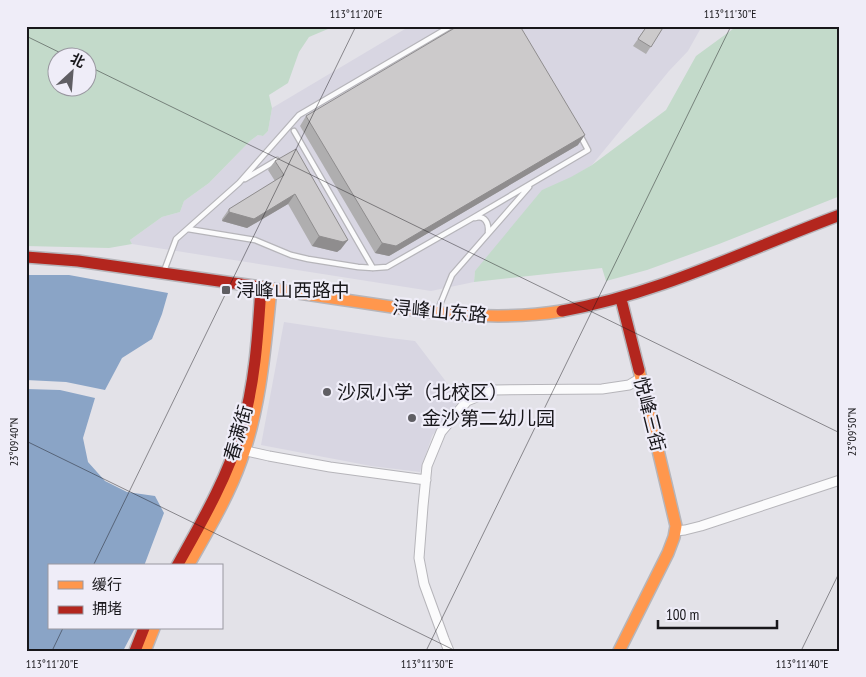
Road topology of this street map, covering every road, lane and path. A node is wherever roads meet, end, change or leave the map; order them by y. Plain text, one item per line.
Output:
1 (451, 26) edge
2 (294, 131) dead end
3 (577, 131) edge
4 (302, 146) junction
5 (294, 150) edge
6 (278, 160) edge
7 (533, 182) junction
8 (239, 183) junction
9 (840, 215) edge
10 (471, 219) junction
11 (188, 229) junction
12 (488, 233) junction
13 (26, 257) edge
14 (374, 268) junction
15 (164, 272) junction
16 (266, 288) junction
17 (620, 299) junction
18 (437, 313) junction
19 (642, 378) junction
20 (240, 450) junction
21 (426, 480) junction
22 (840, 480) edge
23 (676, 531) junction
24 (178, 564) edge
25 (189, 564) edge
26 (143, 630) edge
27 (153, 630) edge
28 (135, 651) edge
29 (144, 651) edge
30 (449, 651) edge
31 (619, 651) edge

1 - 8 lane
2 - 4 lane
3 - 7 lane
4 - 5 lane
4 - 14 lane
6 - 8 lane
7 - 10 lane
7 - 12 lane
8 - 11 lane
9 - 17 street, 浔峰山东路
10 - 12 lane
10 - 14 lane
11 - 14 lane
11 - 15 lane
12 - 18 lane
13 - 15 street, 浔峰山东路
15 - 16 street, 浔峰山东路
16 - 18 street, 浔峰山东路
16 - 20 street, 春满街
17 - 18 street, 浔峰山东路
17 - 19 street, 悦峰三街
19 - 21 street
19 - 23 street, 悦峰三街
20 - 21 street
20 - 24 street, 春满街
20 - 25 street, 春满街
21 - 30 street
22 - 23 street
23 - 31 street, 悦峰三街
26 - 28 street
27 - 29 street

